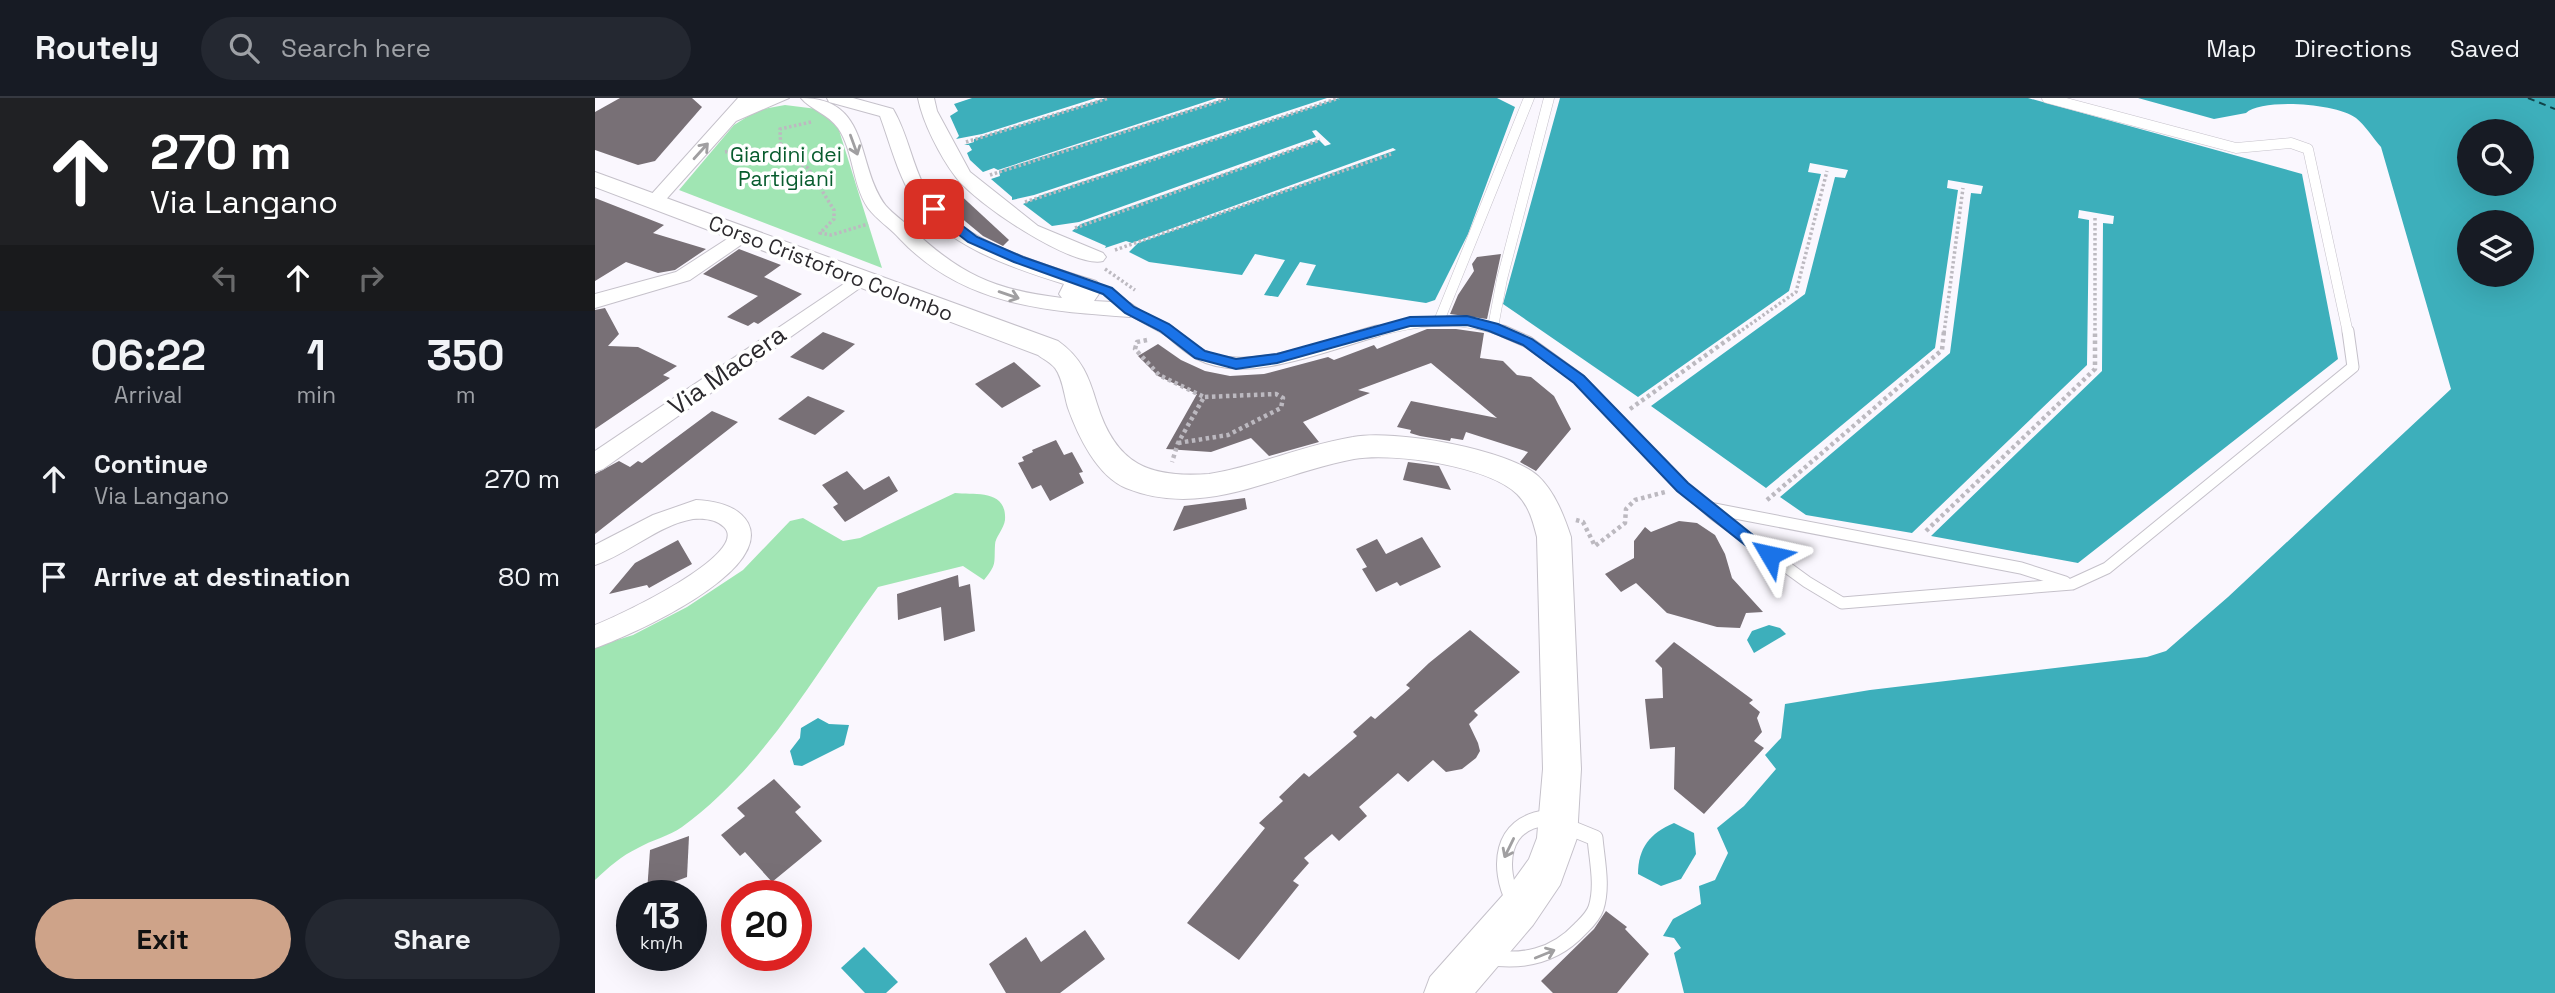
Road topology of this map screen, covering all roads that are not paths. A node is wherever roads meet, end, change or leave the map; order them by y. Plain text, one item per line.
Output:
1 (747, 98) edge
2 (781, 98) edge
3 (809, 98) edge
4 (835, 98) edge
5 (926, 98) edge
6 (1529, 98) edge
7 (1549, 98) edge
8 (2047, 98) edge
9 (729, 119) junction
10 (596, 180) edge
11 (655, 201) junction
12 (744, 234) junction
13 (1096, 257) road end
14 (860, 278) junction
15 (1076, 296) junction
16 (595, 301) edge
17 (1130, 310) joint
18 (1439, 321) junction
19 (1493, 327) junction
20 (595, 463) edge
21 (1707, 508) junction
22 (595, 555) edge
23 (2072, 584) junction
24 (595, 637) edge
25 (1561, 820) junction
26 (1478, 956) junction
27 (1445, 993) edge

1 - 9 street
2 - 9 street
3 -> 15 street
4 - 15 street
5 - 13 street
6 - 18 lane
7 - 19 lane
8 - 23 lane
11 -> 9 street
10 - 11 main road, Corso Cristoforo Colombo
11 - 12 main road, Corso Cristoforo Colombo
12 - 14 main road, Corso Cristoforo Colombo
12 - 16 street
14 - 20 street, Via Macera
14 - 25 main road, Corso Cristoforo Colombo
15 - 17 street
17 - 18 lane
18 - 19 lane
19 - 21 lane
21 - 23 lane
21 - 23 lane
22 - 24 street
25 - 26 main road
26 -> 25 lane
26 - 27 main road

